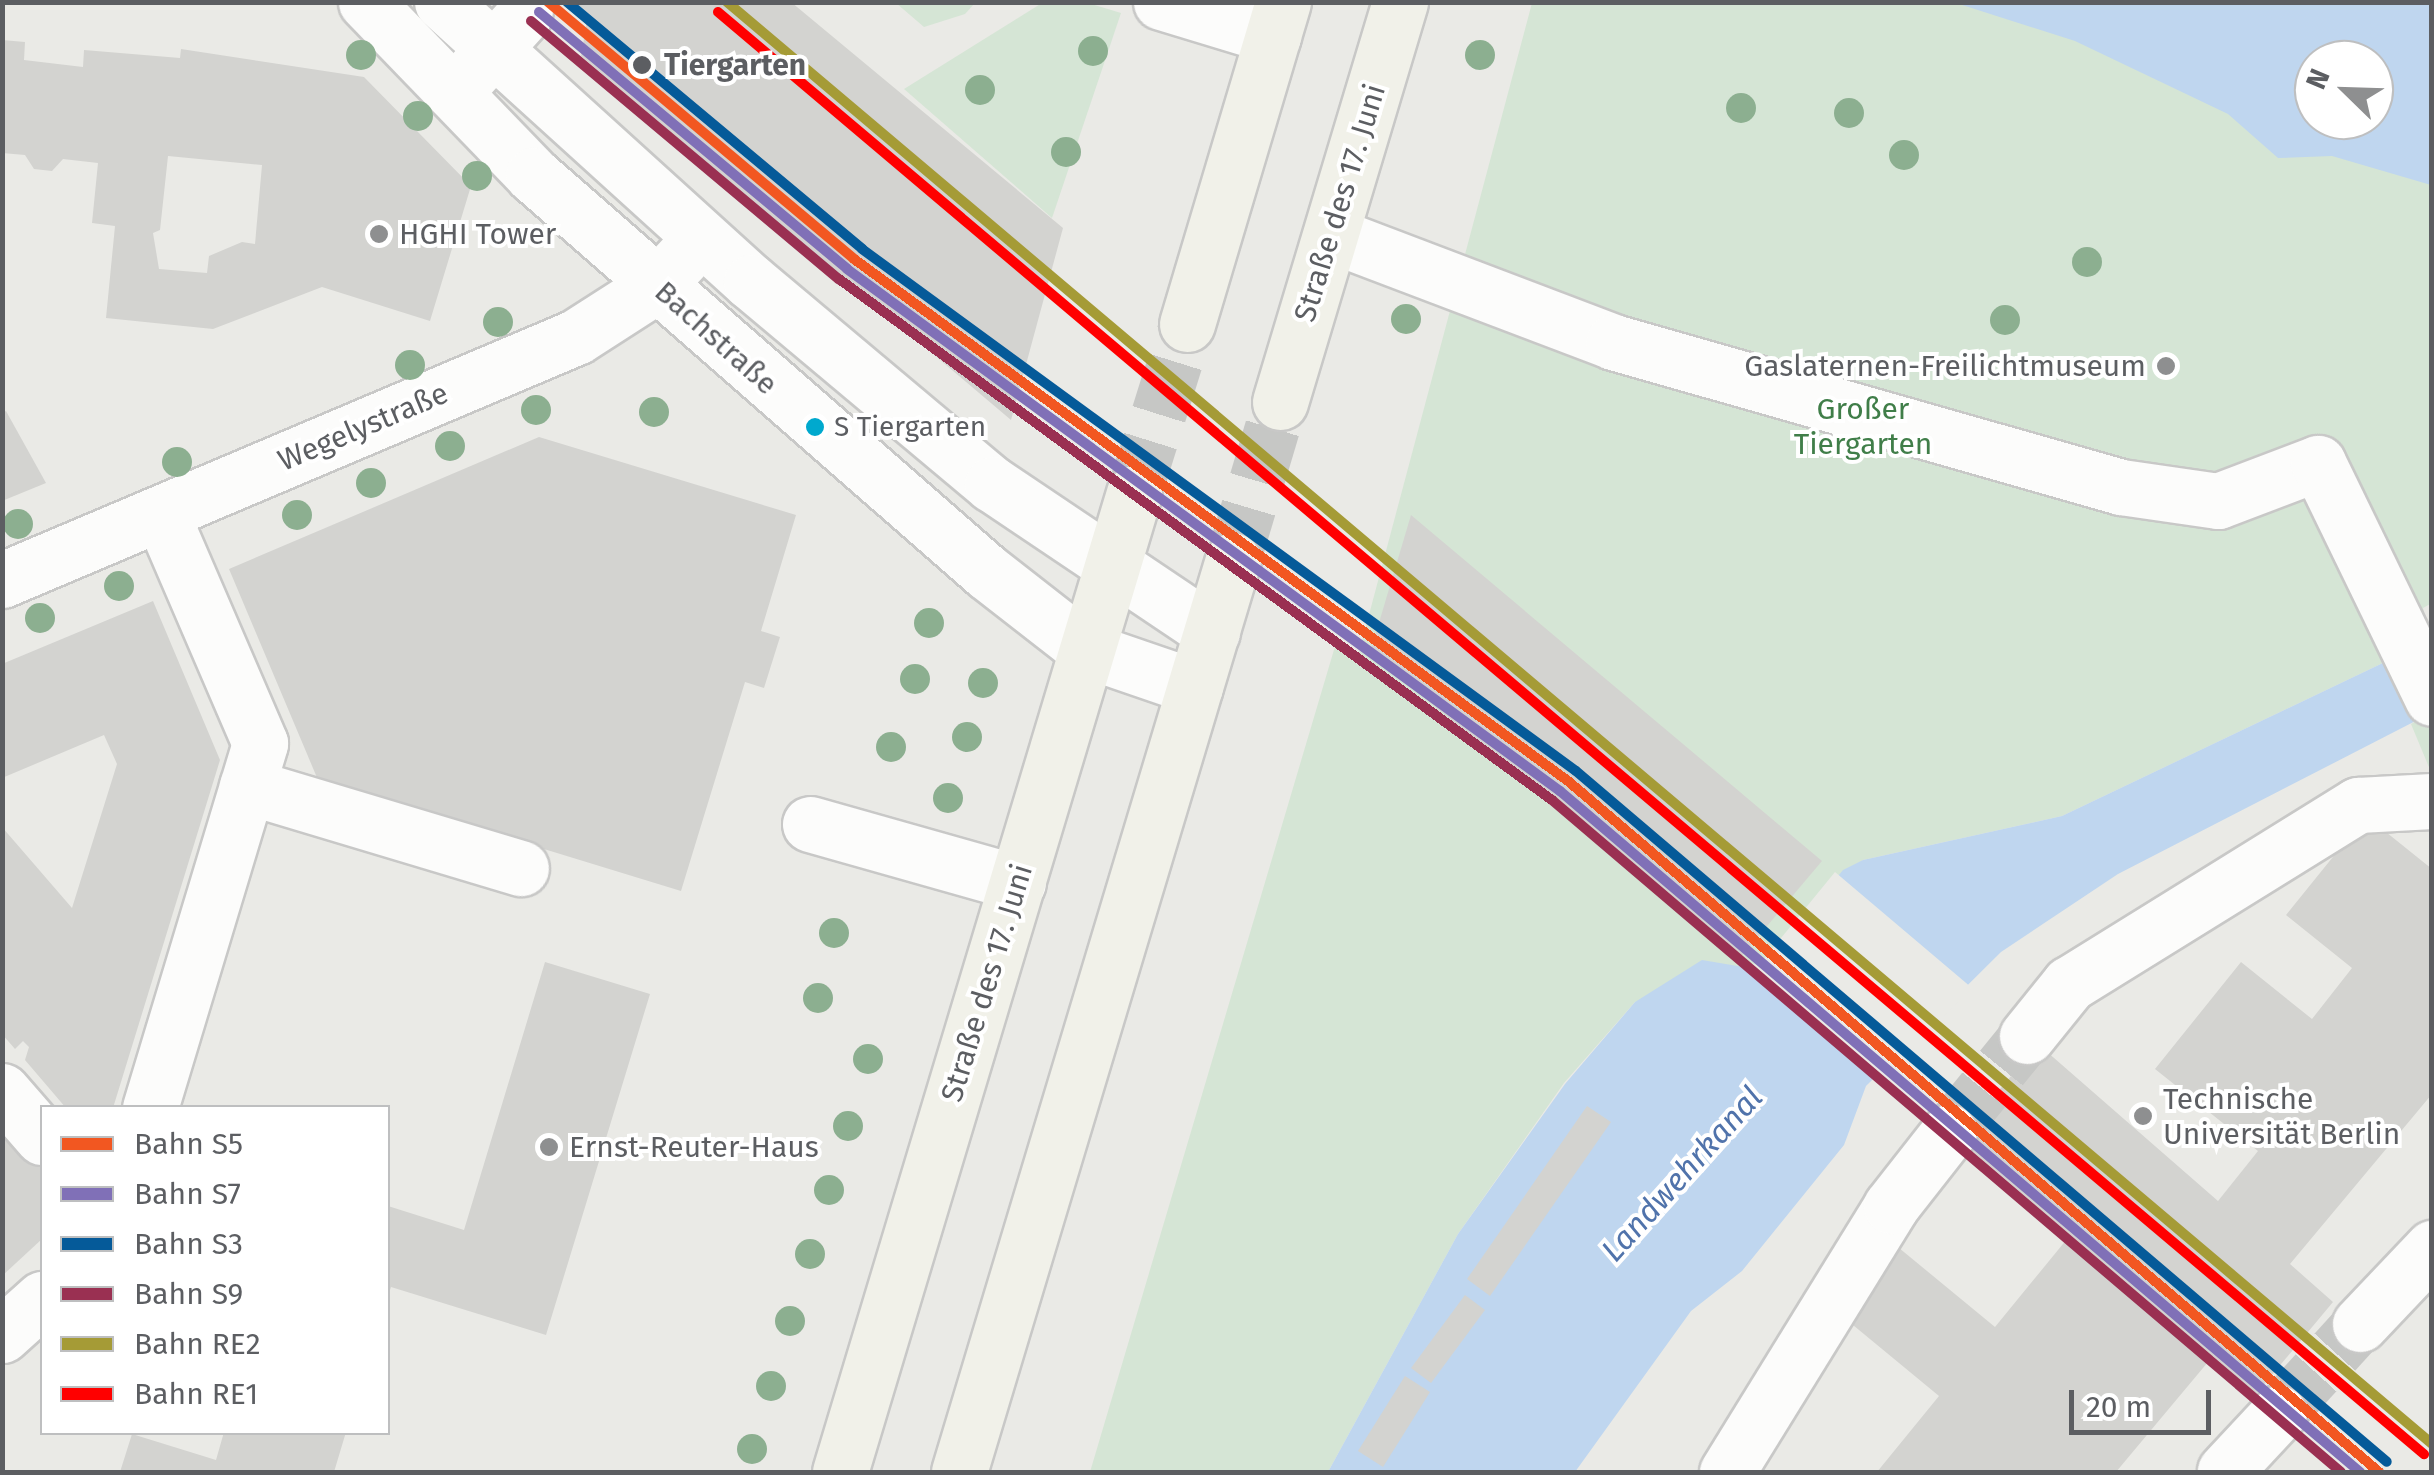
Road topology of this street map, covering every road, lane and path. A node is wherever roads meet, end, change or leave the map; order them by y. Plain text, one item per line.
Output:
1 (366, 2) edge
2 (376, 2) edge
3 (442, 2) edge
4 (526, 2) edge
5 (1161, 2) edge
6 (1400, 2) edge
7 (1278, 20) edge
8 (493, 50) junction
9 (452, 94) junction
10 (1332, 236) junction
11 (701, 238) junction
12 (657, 286) junction
13 (1186, 324) tunnel mouth
14 (1280, 402) tunnel mouth
15 (1134, 493) tunnel mouth
16 (161, 512) junction
17 (1233, 560) tunnel mouth
18 (1112, 565) junction
19 (2, 580) edge
20 (1212, 632) junction
21 (1087, 650) junction
22 (2420, 674) edge
23 (1195, 687) junction
24 (248, 786) junction
25 (2432, 801) edge
26 (810, 824) dead end
27 (521, 868) dead end
28 (1018, 883) junction
29 (2027, 1036) tunnel mouth
30 (2, 1091) edge
31 (151, 1105) edge
32 (1949, 1132) tunnel mouth
33 (40, 1134) edge
34 (2432, 1248) edge
35 (40, 1301) edge
36 (2360, 1324) tunnel mouth
37 (2, 1335) edge
38 (2279, 1413) tunnel mouth
39 (2225, 1471) edge
40 (840, 1472) edge
41 (959, 1472) edge
42 (1727, 1472) edge

1 - 9 street, Bachstraße
2 - 8 street
3 - 8 street
4 - 8 street
5 - 7 street
6 - 10 main road, Straße des 17. Juni
7 - 13 main road
8 - 9 street
8 - 11 street
9 - 12 street, Bachstraße
10 - 14 main road, Straße des 17. Juni
10 - 22 street
11 - 12 street, Wegelystraße
11 - 18 street
12 - 16 street, Wegelystraße
12 - 21 street, Bachstraße
15 - 18 main road, Straße des 17. Juni
16 - 19 street, Wegelystraße
16 - 24 street
17 - 20 main road
18 - 20 street
18 - 21 main road, Straße des 17. Juni
20 - 23 main road
21 - 23 street, Bachstraße
21 - 28 main road, Straße des 17. Juni
23 - 41 main road
24 - 27 street
24 - 31 street
25 - 29 street
26 - 28 street
28 - 40 main road, Straße des 17. Juni
30 - 33 street
32 - 42 street
34 - 36 street
35 - 37 street
38 - 39 street

